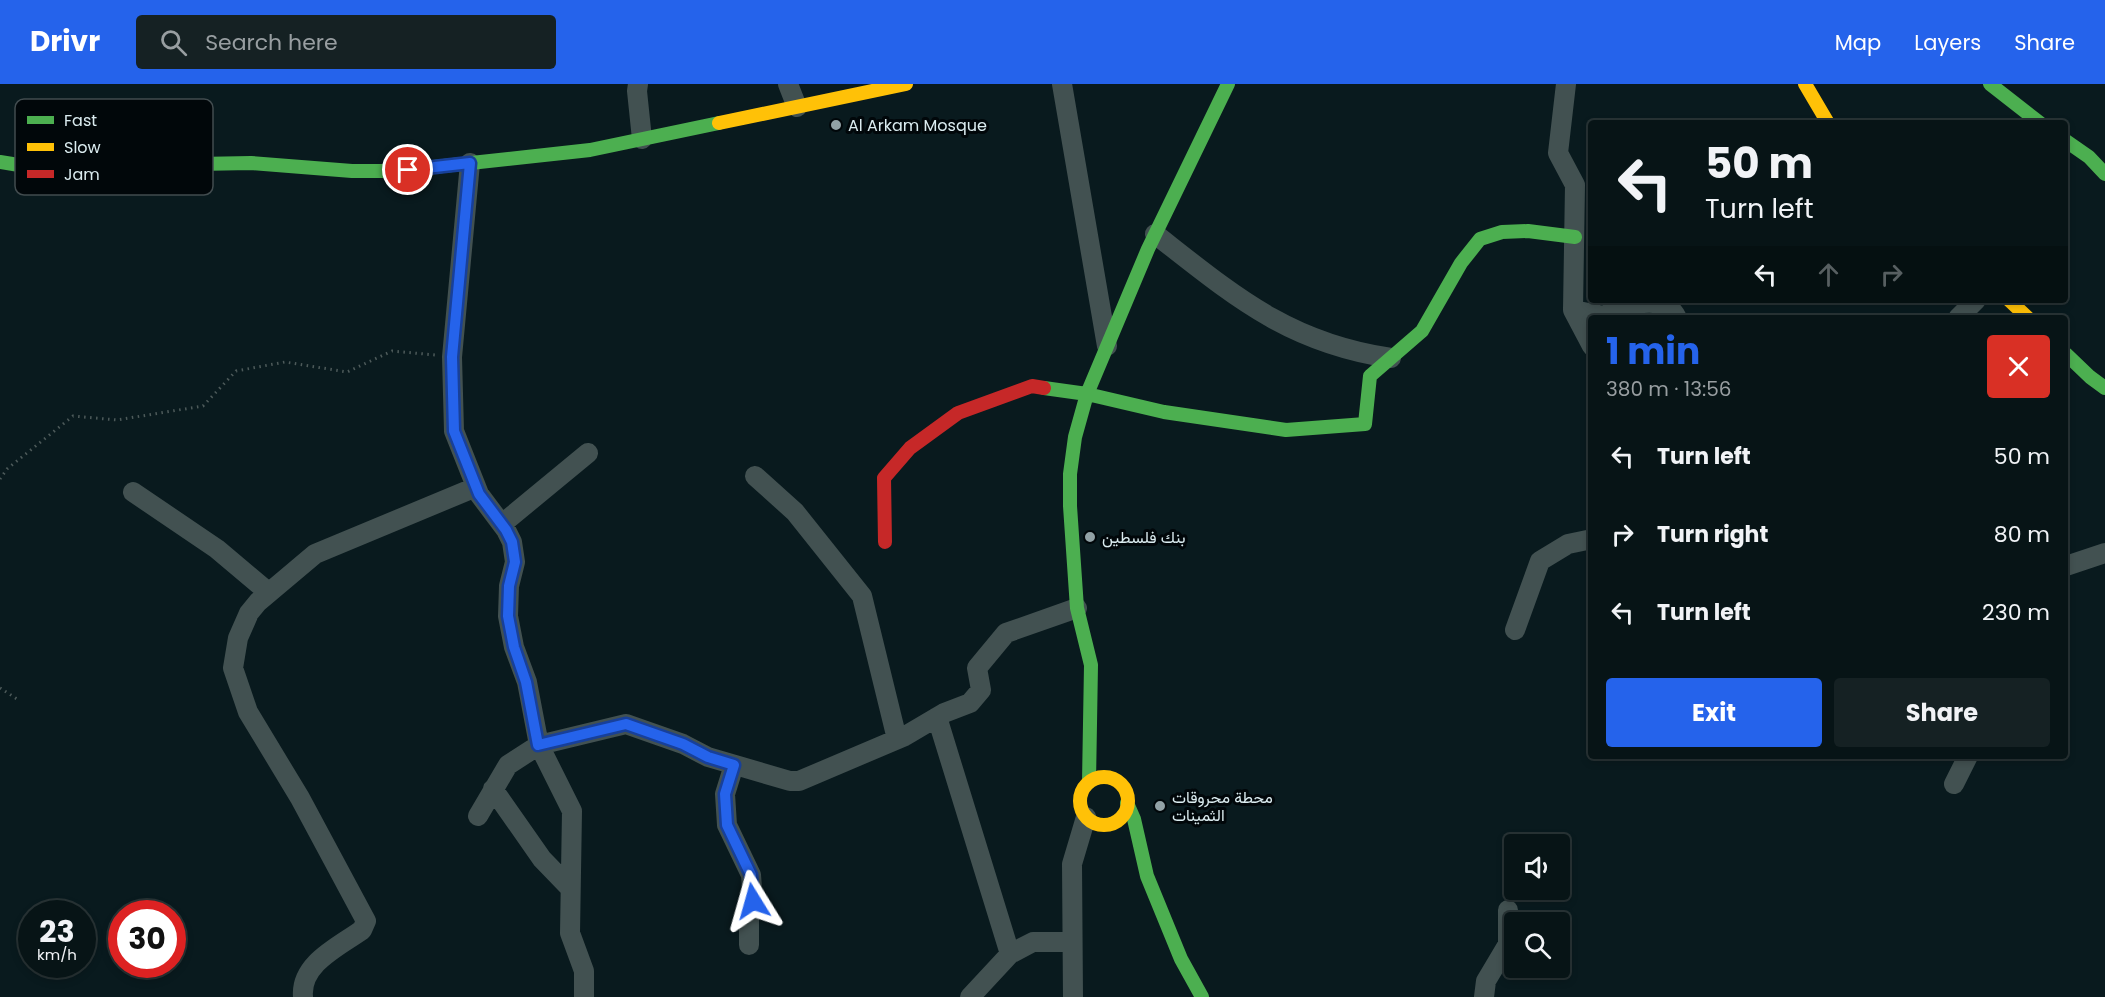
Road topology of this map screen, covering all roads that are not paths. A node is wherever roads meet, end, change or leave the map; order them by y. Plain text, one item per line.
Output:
1 (638, 84) edge
2 (788, 84) edge
3 (906, 84) edge
4 (1062, 84) edge
5 (1228, 84) edge
6 (1566, 84) edge
7 (1805, 84) edge
8 (1990, 84) edge
9 (797, 107) junction
10 (1826, 120) edge
11 (2036, 120) edge
12 (642, 139) junction
13 (2068, 142) edge
14 (0, 162) edge
15 (470, 163) junction
16 (15, 164) edge
17 (213, 164) edge
18 (2105, 174) edge
19 (1155, 234) junction
20 (1575, 237) junction
21 (1645, 303) edge
22 (1653, 303) edge
23 (1973, 303) edge
24 (2012, 303) edge
25 (1573, 310) junction
26 (1599, 315) edge
27 (1606, 315) edge
28 (1675, 315) edge
29 (1961, 315) edge
30 (2025, 315) edge
31 (1588, 338) edge
32 (1107, 346) junction
33 (2068, 356) edge
34 (1391, 358) junction
35 (2105, 388) edge
36 (1087, 394) junction
37 (588, 453) dead end
38 (755, 476) dead end
39 (476, 487) junction
40 (133, 492) dead end
41 (502, 524) junction
42 (1588, 540) edge
43 (885, 542) dead end
44 (2105, 554) edge
45 (2068, 565) edge
46 (268, 592) junction
47 (1077, 608) junction
48 (1515, 630) dead end
49 (937, 717) junction
50 (897, 739) junction
51 (538, 745) junction
52 (1966, 759) edge
53 (734, 765) junction
54 (1089, 782) junction
55 (1954, 784) dead end
56 (494, 789) junction
57 (1128, 802) junction
58 (478, 816) dead end
59 (1086, 817) junction
60 (570, 888) junction
61 (1508, 910) dead end
62 (1071, 942) junction
63 (749, 945) dead end
64 (1010, 954) junction
65 (303, 997) edge
66 (584, 997) edge
67 (970, 997) edge
68 (1073, 997) edge
69 (1202, 997) edge
70 (1484, 997) edge

1 - 12 street
2 - 9 street
3 - 9 street
4 - 32 street
5 - 19 street
6 - 20 street
7 - 10 street
8 - 11 street
9 - 12 street
12 - 15 street
13 - 18 street
14 - 16 street
15 - 17 street
15 - 39 street
19 - 32 street
19 - 34 street
20 - 25 street
20 - 34 street
21 - 27 street
22 - 28 street
23 - 29 street
24 - 30 street
25 - 26 street
25 - 31 street
32 - 36 street
33 - 35 street
34 - 36 street
36 - 43 street
36 - 47 street
37 - 41 street
38 - 50 street
39 - 41 street
39 - 46 street
40 - 46 street
41 - 51 street
42 - 48 street
44 - 45 street
46 - 65 street
47 - 49 street
47 - 54 street
49 - 50 street
49 - 64 street
50 - 53 street
51 - 53 street
51 - 56 street
51 - 60 street
52 - 55 street
53 - 63 street
54 - 57 street
54 - 59 street
56 - 58 street
56 - 60 street
57 - 59 street
57 - 69 street
59 - 62 street
60 - 66 street
61 - 70 street
62 - 64 street
62 - 68 street
64 - 67 street

